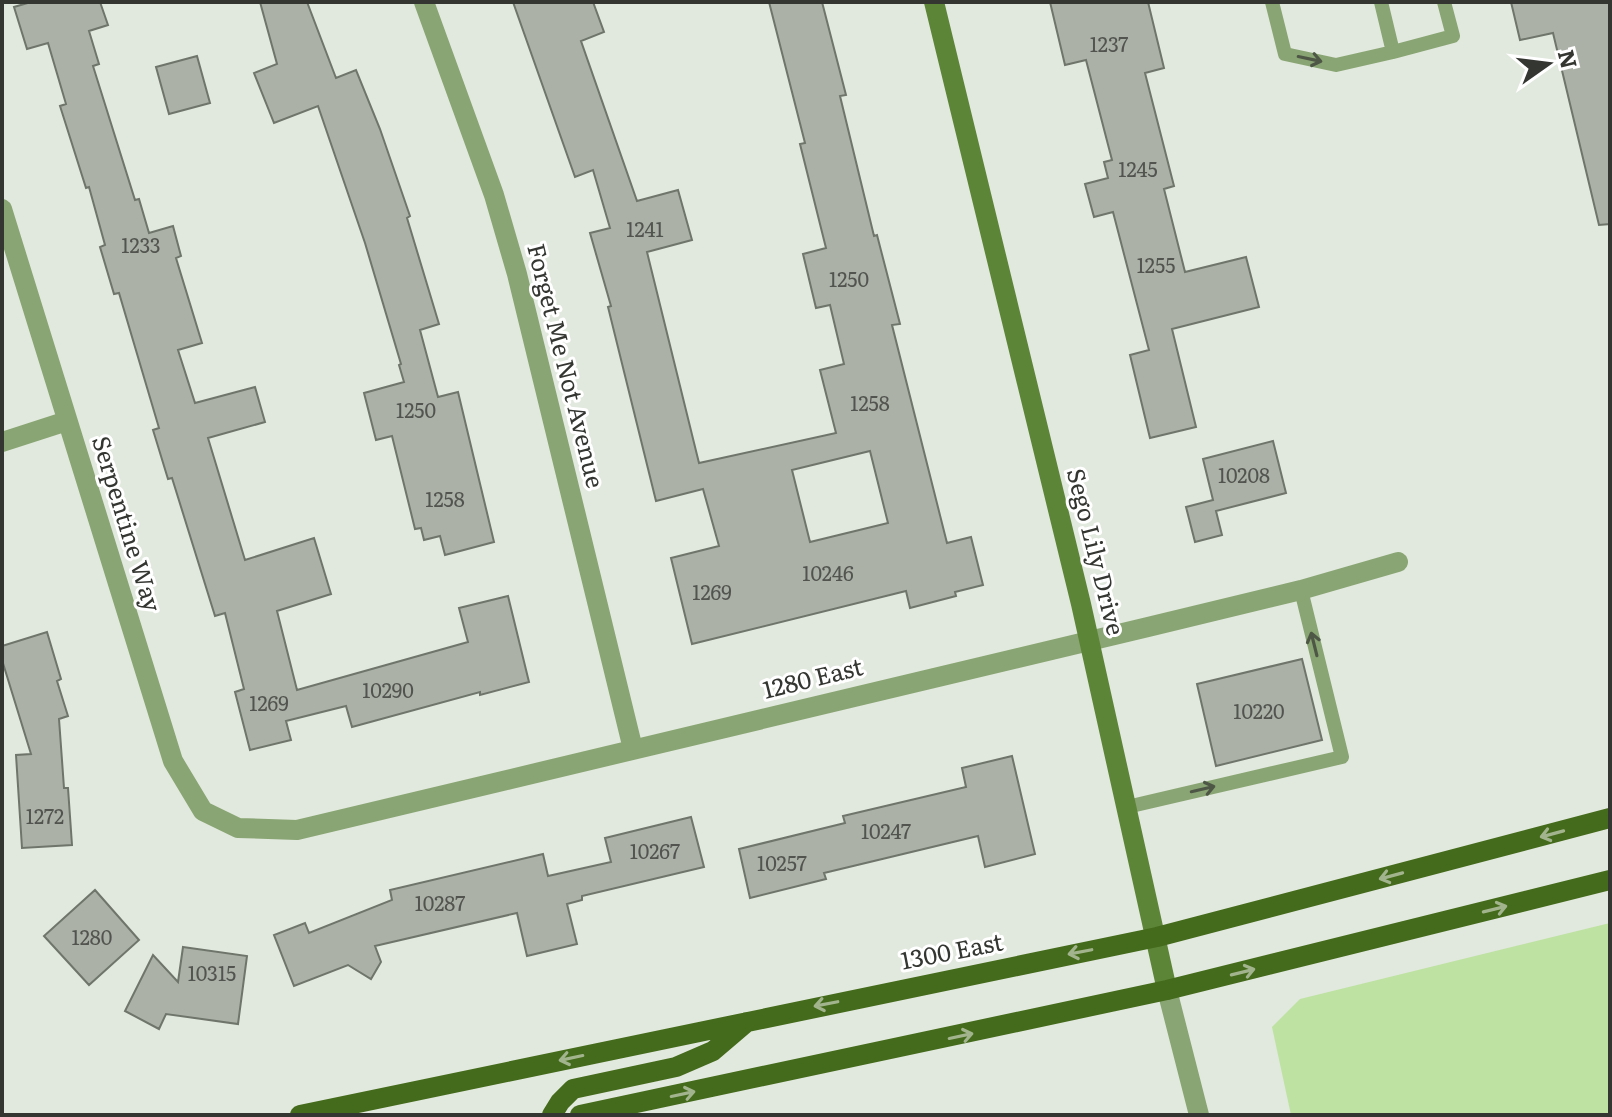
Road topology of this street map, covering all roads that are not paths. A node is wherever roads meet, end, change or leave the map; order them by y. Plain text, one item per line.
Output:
1 (424, 2) edge
2 (934, 2) edge
3 (1272, 2) edge
4 (1381, 2) edge
5 (1444, 2) edge
6 (1393, 52) junction
7 (2, 209) edge
8 (67, 421) junction
9 (2, 442) edge
10 (1398, 562) dead end
11 (1301, 590) junction
12 (1090, 641) junction
13 (633, 749) junction
14 (1127, 807) junction
15 (1610, 818) edge
16 (238, 828) joint
17 (1610, 880) edge
18 (1157, 937) junction
19 (1167, 990) junction
20 (750, 1020) junction
21 (300, 1115) edge
22 (552, 1115) edge
23 (580, 1115) edge
24 (1199, 1115) edge

1 - 13 street, Forget Me Not Avenue
2 - 12 main road, Sego Lily Drive
3 -> 6 lane
4 - 6 lane
5 - 6 lane
7 - 8 street, Serpentine Way
8 - 9 street
8 - 16 street, Serpentine Way
10 - 11 street, 1280 East
11 - 12 street, 1280 East
14 -> 11 lane
12 - 13 street, 1280 East
12 - 14 main road, Sego Lily Drive
13 - 16 street, 1280 East
14 - 18 main road, Sego Lily Drive
15 -> 18 main road, 1300 East
19 -> 17 main road
18 - 19 main road, Sego Lily Drive
18 -> 20 main road, 1300 East
23 -> 19 main road
19 - 24 street, Sego Lily Drive
20 -> 21 main road, 1300 East
20 - 22 main road

